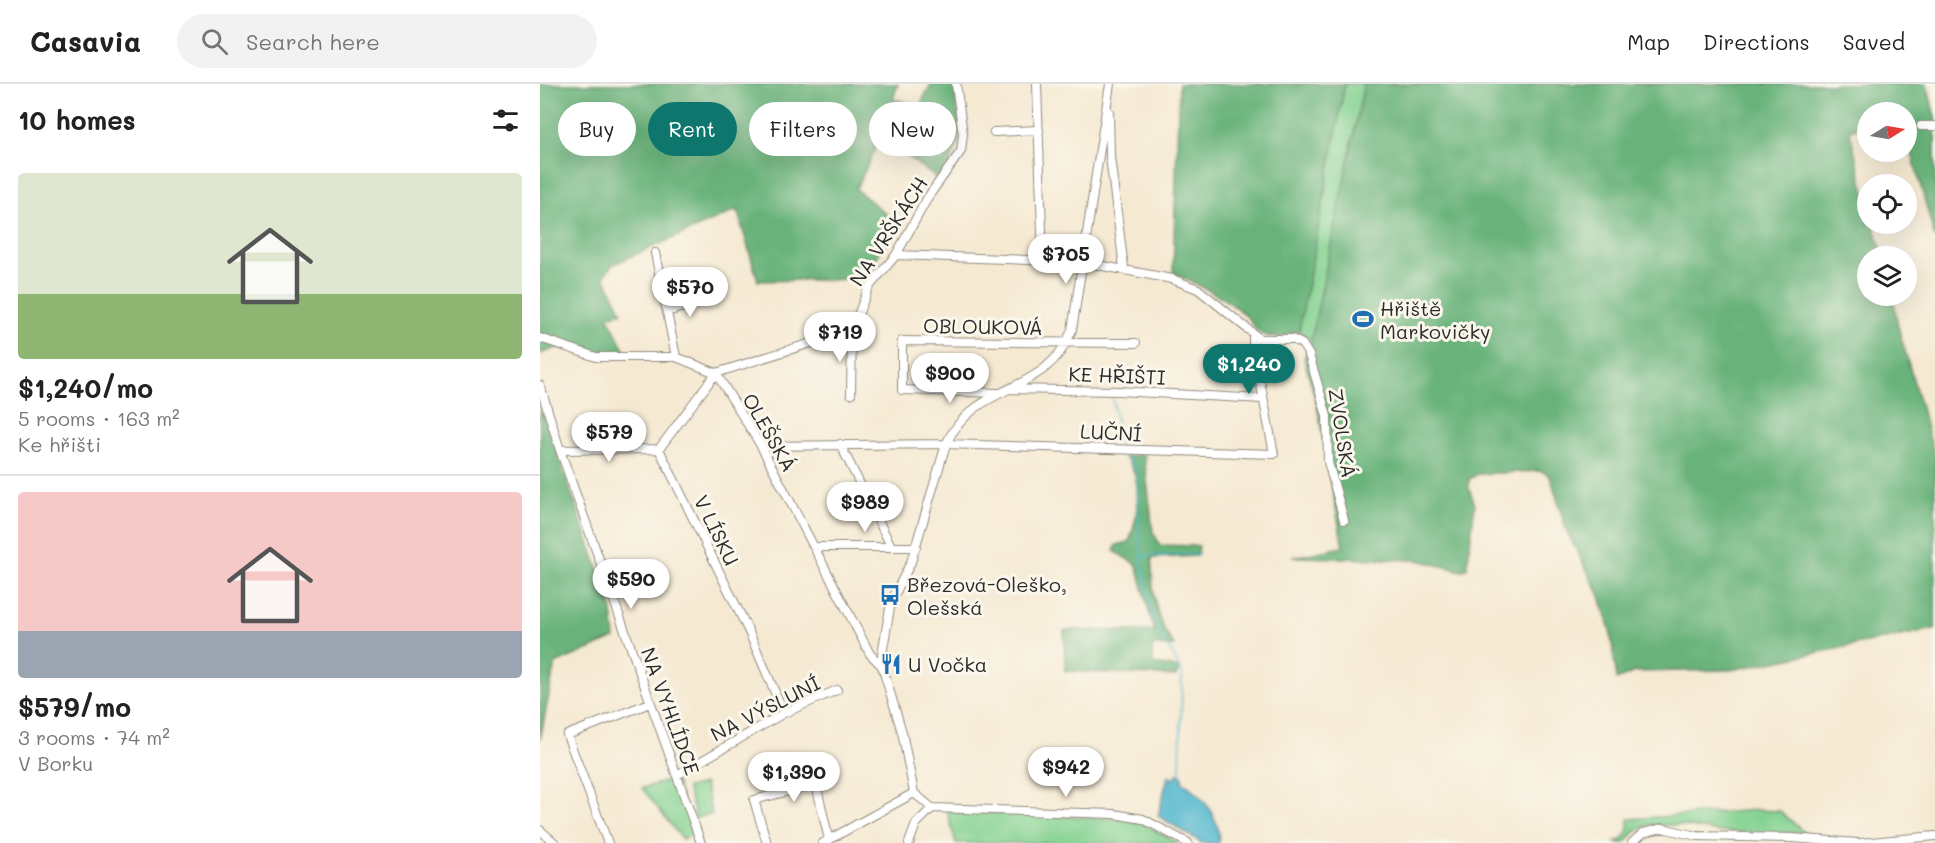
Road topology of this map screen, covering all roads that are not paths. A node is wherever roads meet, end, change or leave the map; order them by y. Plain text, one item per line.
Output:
1 (956, 84) edge
2 (1038, 84) edge
3 (1109, 88) edge
4 (1921, 126) dead end
5 (1935, 126) edge
6 (1039, 130) junction
7 (994, 132) dead end
8 (655, 253) dead end
9 (896, 255) junction
10 (1043, 261) junction
11 (1082, 262) junction
12 (1124, 268) junction
13 (705, 300) dead end
14 (667, 312) junction
15 (852, 330) junction
16 (1253, 334) junction
17 (540, 339) edge
18 (1136, 343) dead end
19 (1067, 344) junction
20 (676, 357) junction
21 (716, 373) junction
22 (540, 385) edge
23 (1003, 391) junction
24 (851, 394) dead end
25 (1262, 399) junction
26 (840, 444) junction
27 (946, 444) junction
28 (761, 446) junction
29 (658, 449) junction
30 (560, 450) junction
31 (1344, 520) dead end
32 (891, 546) junction
33 (815, 547) junction
34 (916, 547) junction
35 (882, 666) junction
36 (837, 690) dead end
37 (650, 702) junction
38 (784, 713) junction
39 (677, 775) junction
40 (915, 793) junction
41 (932, 808) junction
42 (540, 830) edge
43 (1935, 836) edge
44 (1792, 840) edge
45 (826, 842) edge
46 (555, 843) edge
47 (608, 843) edge
48 (701, 843) edge
49 (766, 843) edge
50 (909, 843) edge
51 (1188, 843) edge
52 (1632, 843) edge
53 (1859, 843) edge

1 - 9 street, NA VRŠKÁCH
2 - 6 street
3 - 11 street
3 - 12 street
4 - 5 street
6 - 7 street
6 - 10 street
8 - 14 street
9 - 10 street, ZVOLSKÁ
9 - 15 street, NA VRŠKÁCH
10 - 11 street, ZVOLSKÁ
11 - 12 street, ZVOLSKÁ
11 - 19 street
12 - 16 street, ZVOLSKÁ
13 - 14 street
14 - 20 street
15 - 21 street
15 - 24 street, NA VRŠKÁCH
16 - 25 street
16 - 31 street, ZVOLSKÁ
17 - 20 street
18 - 19 street
19 - 23 street
19 - 23 street, OBLOUKOVÁ
20 - 21 street
21 - 28 street, OLEŠSKÁ
21 - 29 street
22 - 30 street, NA VYHLÍDCE
23 - 25 street, KE HŘIŠTI
23 - 27 street
25 - 27 street, LUČNÍ
26 - 27 street, LUČNÍ
26 - 28 street, LUČNÍ
26 - 32 street
27 - 34 street
28 - 33 street, OLEŠSKÁ
29 - 30 street
29 - 38 street, V LÍSKU
30 - 37 street, NA VYHLÍDCE
32 - 33 street
32 - 34 street
33 - 35 street, OLEŠSKÁ
34 - 35 street
35 - 40 street
36 - 38 street, NA VÝSLUNÍ
37 - 39 street, NA VYHLÍDCE
37 - 47 street
38 - 39 street, NA VÝSLUNÍ
39 - 48 street, NA VYHLÍDCE
40 - 41 street
40 - 45 street
41 - 50 street
41 - 51 street
42 - 46 street
43 - 53 street
44 - 52 street
44 - 53 street
45 - 49 street

